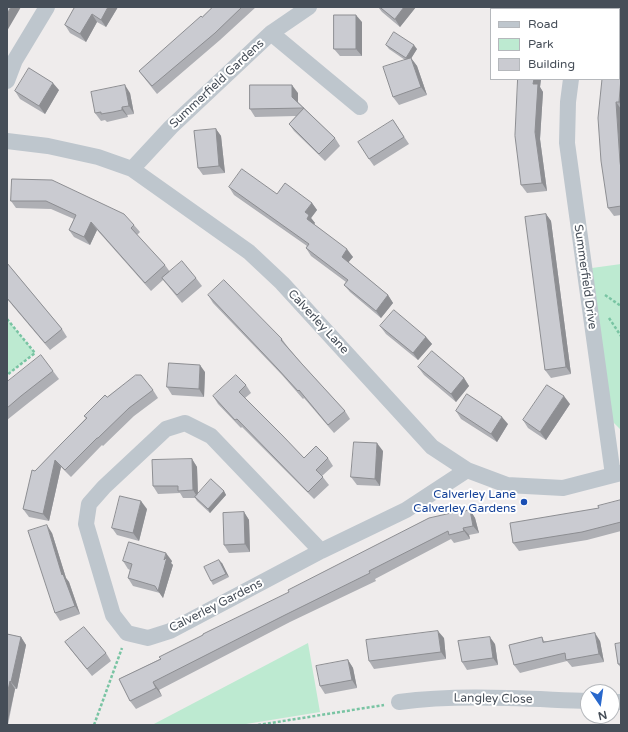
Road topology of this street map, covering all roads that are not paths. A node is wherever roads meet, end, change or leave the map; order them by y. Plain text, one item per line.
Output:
1 (47, 7) edge
2 (309, 7) edge
3 (271, 33) junction
4 (571, 80) edge
5 (7, 81) edge
6 (360, 107) dead end
7 (7, 141) edge
8 (132, 169) junction
9 (467, 470) junction
10 (617, 474) edge
11 (321, 551) junction
12 (580, 701) edge
13 (399, 702) road end

1 - 5 street
2 - 3 street, Summerfield Gardens
3 - 6 street
3 - 8 street, Summerfield Gardens
4 - 10 street, Summerfield Drive
7 - 8 street, Calverley Lane
8 - 9 street, Calverley Lane
9 - 10 street, Calverley Lane
9 - 11 street, Calverley Gardens
11 - 11 street, Calverley Gardens
12 - 13 street, Langley Close

